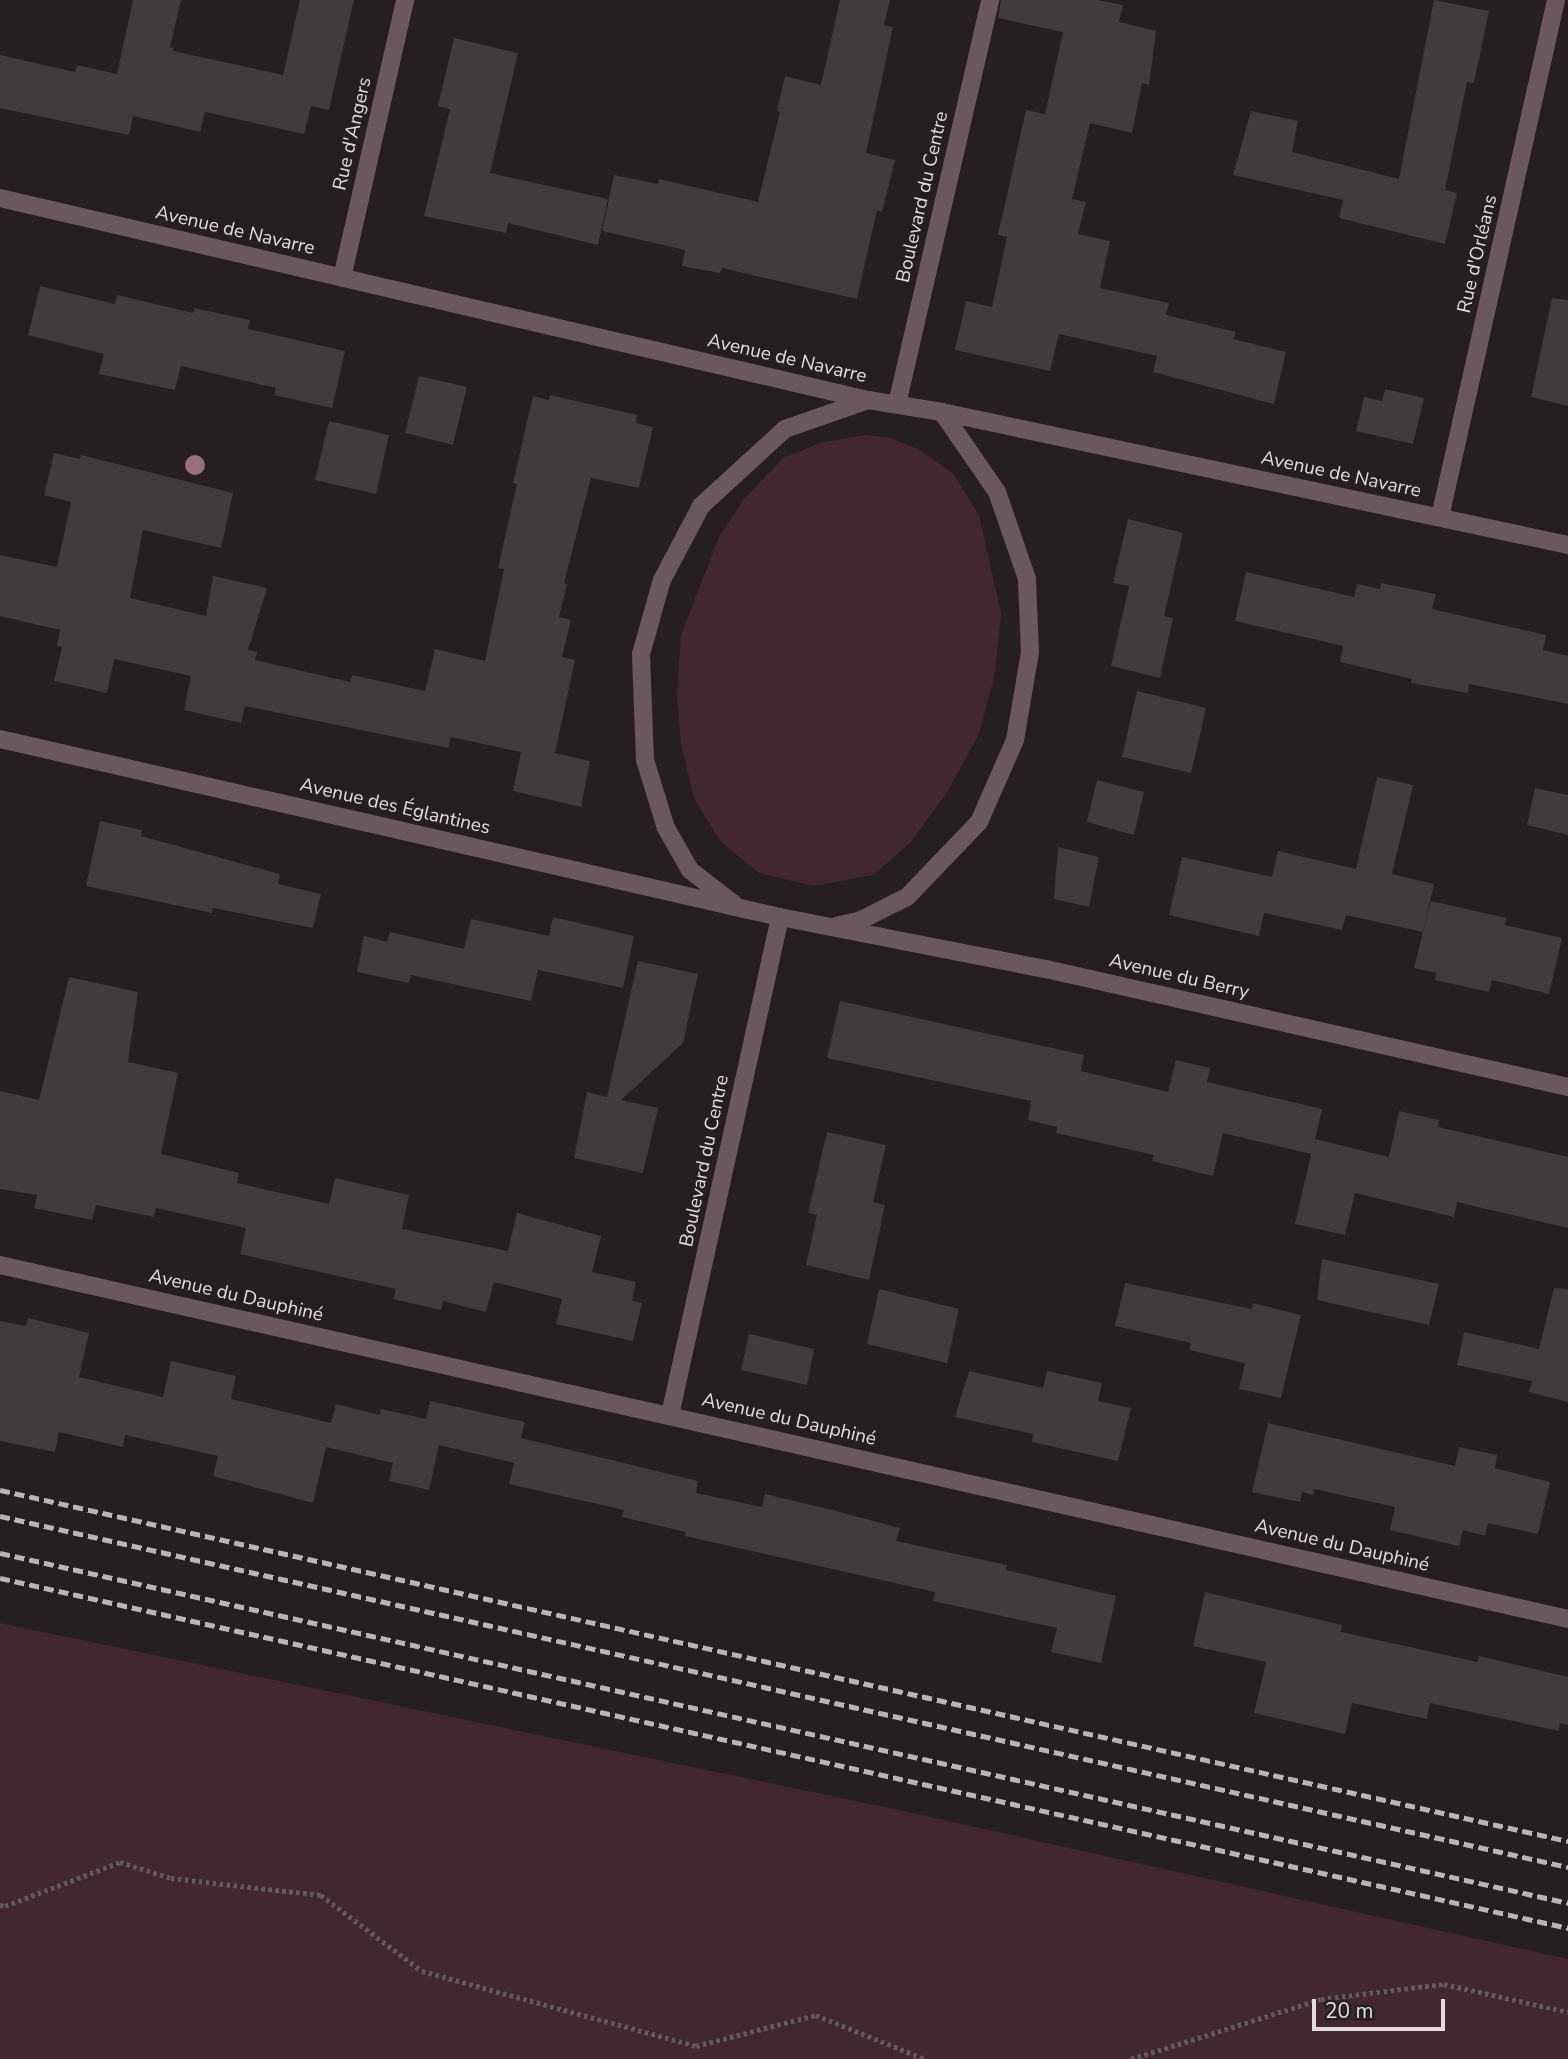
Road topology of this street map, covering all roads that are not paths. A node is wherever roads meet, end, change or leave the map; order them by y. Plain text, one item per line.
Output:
1 (405, 0) edge
2 (990, 0) edge
3 (1556, 0) edge
4 (0, 198) edge
5 (342, 278) junction
6 (868, 400) junction
7 (897, 404) junction
8 (942, 412) junction
9 (1440, 517) junction
10 (1568, 545) edge
11 (0, 739) edge
12 (740, 908) junction
13 (780, 917) junction
14 (829, 928) junction
15 (1568, 1087) edge
16 (0, 1265) edge
17 (670, 1415) junction
18 (1568, 1619) edge

1 - 5 street, Rue d'Angers
2 - 7 street, Boulevard du Centre
3 - 9 street, Rue d'Orléans
4 - 5 street, Avenue de Navarre
5 - 6 street, Avenue de Navarre
6 - 7 street, Avenue de Navarre
6 - 12 street
7 - 8 street, Avenue de Navarre
8 - 9 street, Avenue de Navarre
8 - 14 street
9 - 10 street, Avenue de Navarre
11 - 12 street, Avenue des Églantines
12 - 13 street, Avenue des Églantines
13 - 14 street, Avenue du Berry
13 - 17 street, Boulevard du Centre
14 - 15 street, Avenue du Berry
16 - 17 street, Avenue du Dauphiné
17 - 18 street, Avenue du Dauphiné

